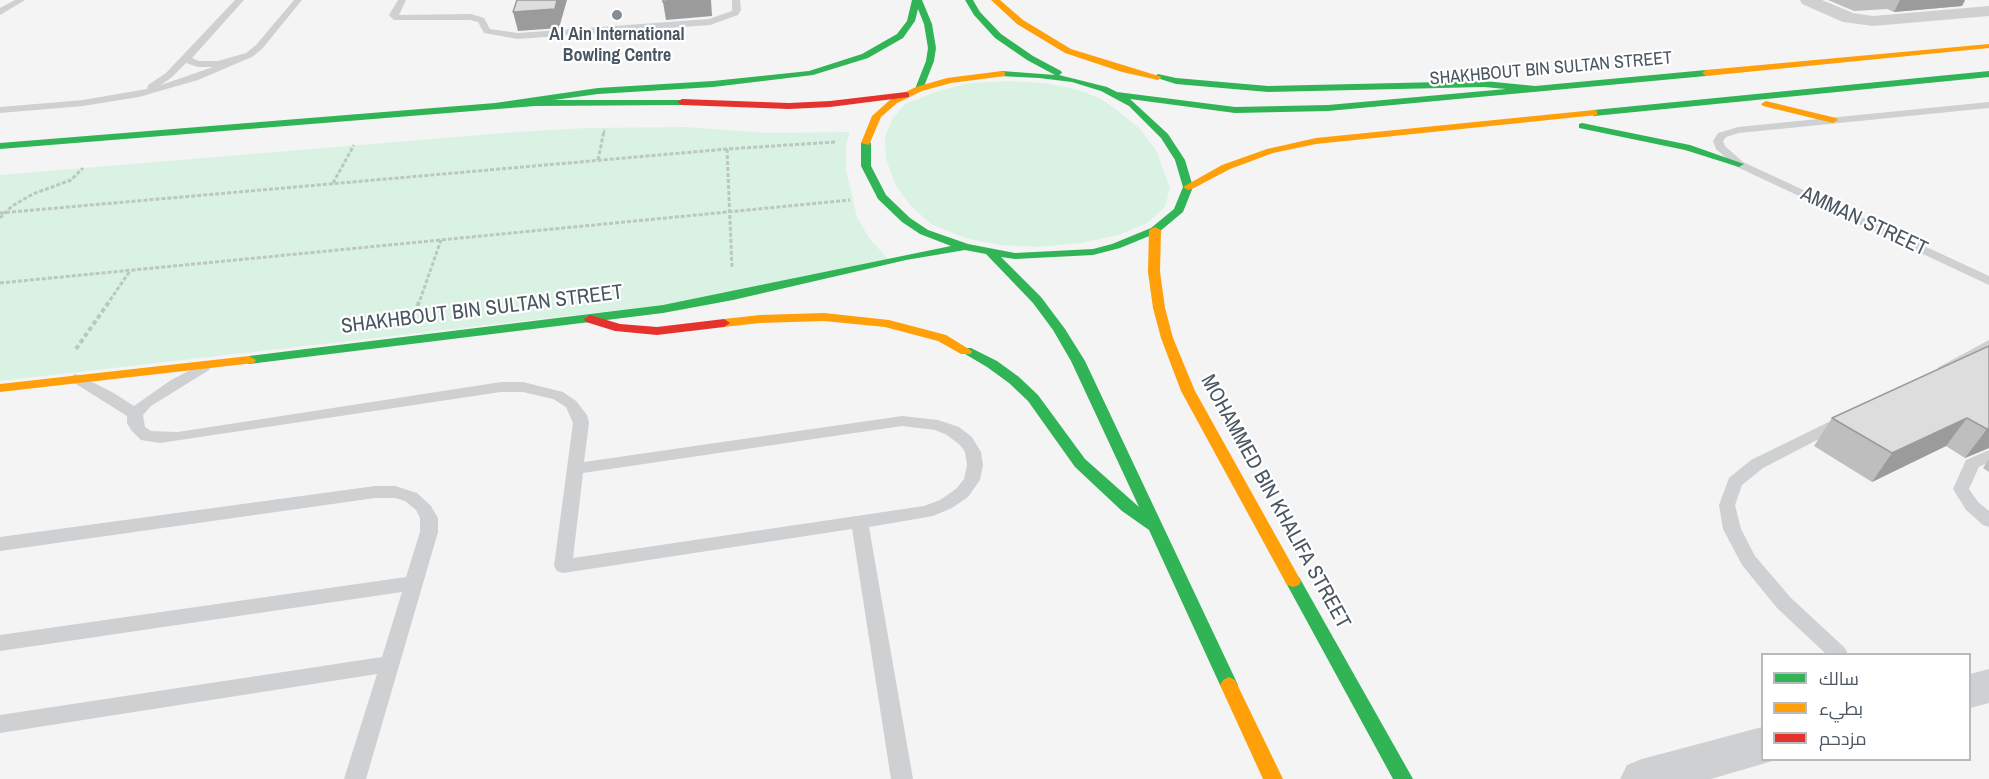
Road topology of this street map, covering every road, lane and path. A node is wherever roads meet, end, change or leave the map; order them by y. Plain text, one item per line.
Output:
1 (21, 0) edge
2 (240, 0) edge
3 (298, 0) edge
4 (402, 0) edge
5 (736, 0) edge
6 (917, 0) edge
7 (969, 0) edge
8 (995, 0) edge
9 (1808, 0) edge
10 (1989, 11) edge
11 (0, 12) edge
12 (1989, 46) edge
13 (187, 56) junction
14 (240, 59) junction
15 (1989, 74) edge
16 (1073, 80) junction
17 (919, 89) junction
18 (1537, 89) junction
19 (1830, 89) junction
20 (140, 94) junction
21 (906, 95) junction
22 (1118, 95) junction
23 (1737, 99) junction
24 (1989, 105) edge
25 (496, 106) junction
26 (0, 110) edge
27 (370, 116) junction
28 (1545, 119) junction
29 (1833, 120) junction
30 (109, 138) junction
31 (866, 140) junction
32 (0, 146) edge
33 (727, 149) junction
34 (1739, 164) junction
35 (333, 184) junction
36 (1188, 187) junction
37 (882, 197) junction
38 (730, 212) junction
39 (2, 213) edge
40 (0, 218) edge
41 (1155, 230) junction
42 (441, 240) junction
43 (965, 247) junction
44 (990, 252) junction
45 (130, 270) junction
46 (1989, 281) edge
47 (0, 283) edge
48 (733, 296) junction
49 (590, 319) junction
50 (405, 342) junction
51 (1989, 344) edge
52 (210, 365) junction
53 (1926, 377) edge
54 (75, 379) junction
55 (54, 382) junction
56 (0, 388) edge
57 (1862, 410) edge
58 (135, 414) junction
59 (1989, 455) edge
60 (575, 469) junction
61 (859, 521) junction
62 (1989, 521) edge
63 (1157, 528) junction
64 (0, 544) edge
65 (414, 583) junction
66 (0, 643) edge
67 (1837, 653) edge
68 (389, 664) junction
69 (1989, 686) edge
70 (1971, 691) edge
71 (0, 724) edge
72 (1761, 746) edge
73 (355, 779) edge
74 (902, 779) edge
75 (1273, 779) edge
76 (1403, 779) edge
77 (1642, 779) edge

1 - 11 lane
2 - 13 lane
3 - 14 lane
4 - 5 lane
6 - 17 main road
6 - 25 main road
7 - 16 main road
8 - 18 main road
9 - 10 street
12 - 18 main road, SHAKHBOUT BIN SULTAN STREET
13 - 14 lane
13 - 20 lane
14 - 20 lane
15 - 19 main road
16 - 17 main road
16 - 22 main road
17 - 21 main road
18 - 22 main road, SHAKHBOUT BIN SULTAN STREET
19 - 23 main road
19 - 29 main road
20 - 26 lane
21 - 25 main road
21 - 31 main road
22 - 36 main road
23 - 28 main road
23 - 29 main road
24 - 29 lane
25 - 27 main road
27 - 30 main road
27 - 35 path
28 - 34 main road
28 - 36 main road
29 - 34 lane
30 - 32 main road
30 - 39 path
31 - 33 path
31 - 37 main road
33 - 35 path
33 - 38 path
34 - 46 lane, AMMAN STREET
35 - 39 path
36 - 41 main road
37 - 38 path
37 - 43 main road
38 - 42 path
38 - 48 path
39 - 40 path
41 - 44 main road
41 - 76 main road, MOHAMMED BIN KHALIFA STREET
42 - 45 path
42 - 50 path
43 - 44 main road
43 - 48 main road, SHAKHBOUT BIN SULTAN STREET
44 - 63 main road
45 - 47 path
45 - 55 path
48 - 49 main road, SHAKHBOUT BIN SULTAN STREET
49 - 50 main road, SHAKHBOUT BIN SULTAN STREET
49 - 63 main road
50 - 52 main road, SHAKHBOUT BIN SULTAN STREET
51 - 53 lane
52 - 54 main road, SHAKHBOUT BIN SULTAN STREET
52 - 58 lane
54 - 55 main road, SHAKHBOUT BIN SULTAN STREET
54 - 58 lane
55 - 56 main road, SHAKHBOUT BIN SULTAN STREET
57 - 67 lane
58 - 60 lane
59 - 62 lane
60 - 61 lane
60 - 61 lane
61 - 74 lane
63 - 75 main road
64 - 65 lane
65 - 66 lane
65 - 68 lane
68 - 71 lane
68 - 73 lane
69 - 70 street
72 - 77 street

